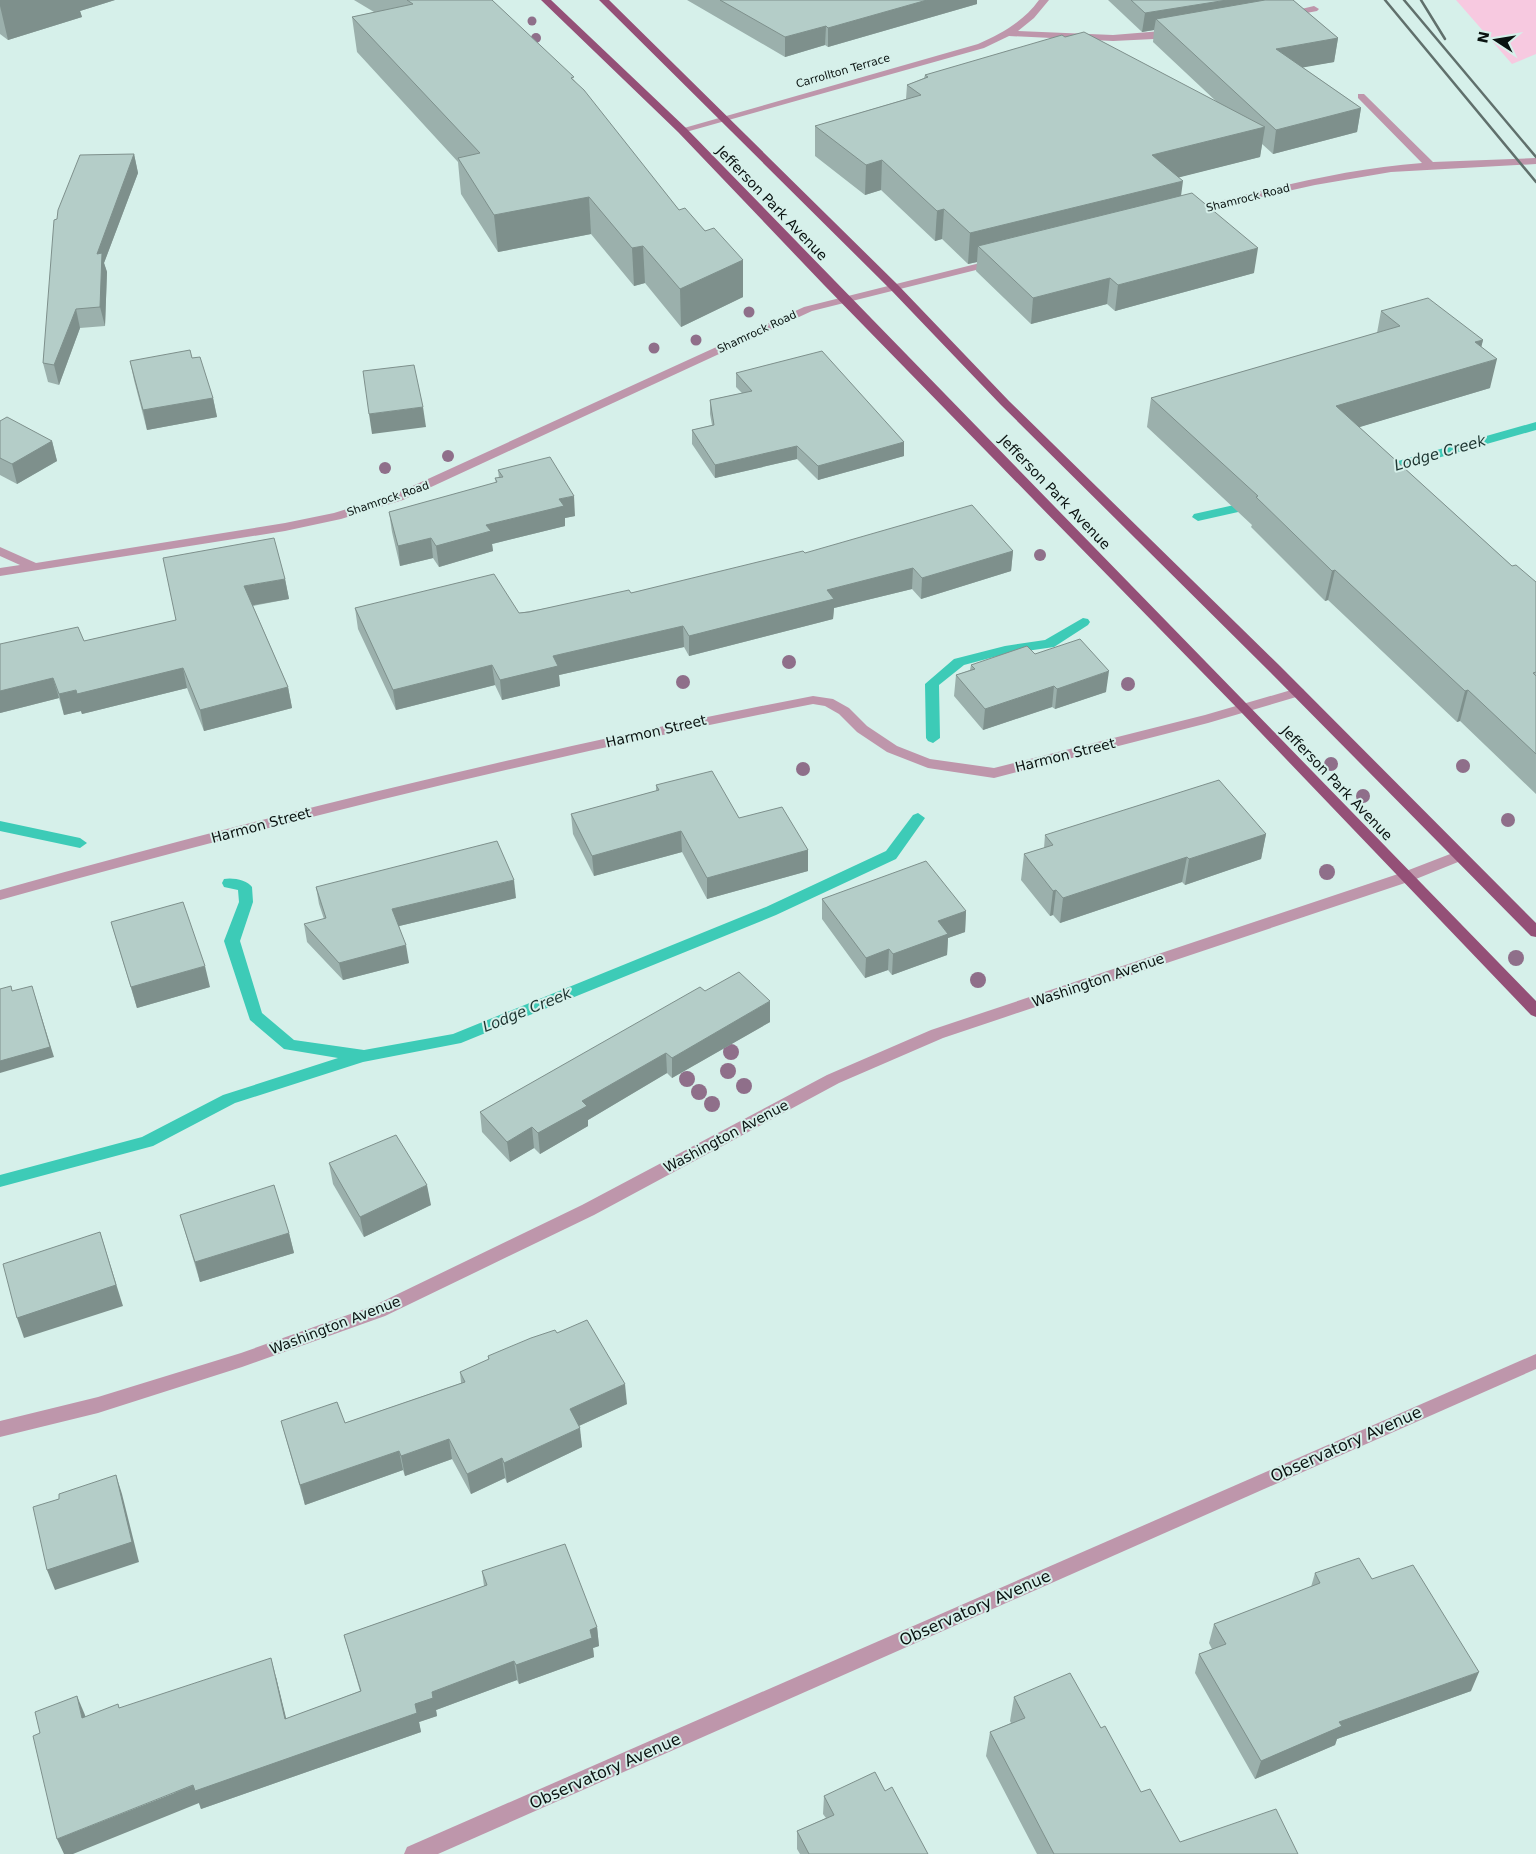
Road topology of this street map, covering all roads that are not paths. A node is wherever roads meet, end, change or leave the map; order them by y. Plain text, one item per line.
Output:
1 (546, 0) edge
2 (604, 0) edge
3 (1044, 0) edge
4 (1314, 8) dead end
5 (1276, 15) edge
6 (1180, 32) edge
7 (1011, 34) junction
8 (1361, 96) dead end
9 (723, 118) junction
10 (682, 130) junction
11 (1536, 161) edge
12 (1430, 165) junction
13 (1177, 216) edge
14 (1009, 259) edge
15 (894, 286) junction
16 (844, 299) junction
17 (0, 551) edge
18 (33, 566) junction
19 (0, 572) edge
20 (1298, 692) junction
21 (1245, 708) junction
22 (1458, 856) junction
23 (1406, 877) junction
24 (0, 895) edge
25 (1536, 932) edge
26 (1536, 1011) edge
27 (1536, 1361) edge
28 (0, 1429) edge
29 (414, 1854) edge

1 - 10 main road, Jefferson Park Avenue
2 - 9 main road, Jefferson Park Avenue
3 - 7 street, Carrollton Terrace
4 - 5 street
6 - 7 street, Carrollton Terrace
7 - 9 street, Carrollton Terrace
8 - 12 street
9 - 10 street, Carrollton Terrace
9 - 15 main road, Jefferson Park Avenue
10 - 16 main road, Jefferson Park Avenue
11 - 12 street, Shamrock Road
12 - 13 street, Shamrock Road
14 - 15 street, Shamrock Road
15 - 16 street, Shamrock Road
15 - 20 main road, Jefferson Park Avenue
16 - 18 street, Shamrock Road
16 - 21 main road, Jefferson Park Avenue
17 - 18 street
18 - 19 street, Shamrock Road
20 - 21 street, Harmon Street
20 - 22 main road, Jefferson Park Avenue
21 - 23 main road, Jefferson Park Avenue
21 - 24 street, Harmon Street
22 - 23 street, Washington Avenue
22 - 25 main road, Jefferson Park Avenue
23 - 26 main road, Jefferson Park Avenue
23 - 28 street, Washington Avenue
27 - 29 street, Observatory Avenue

